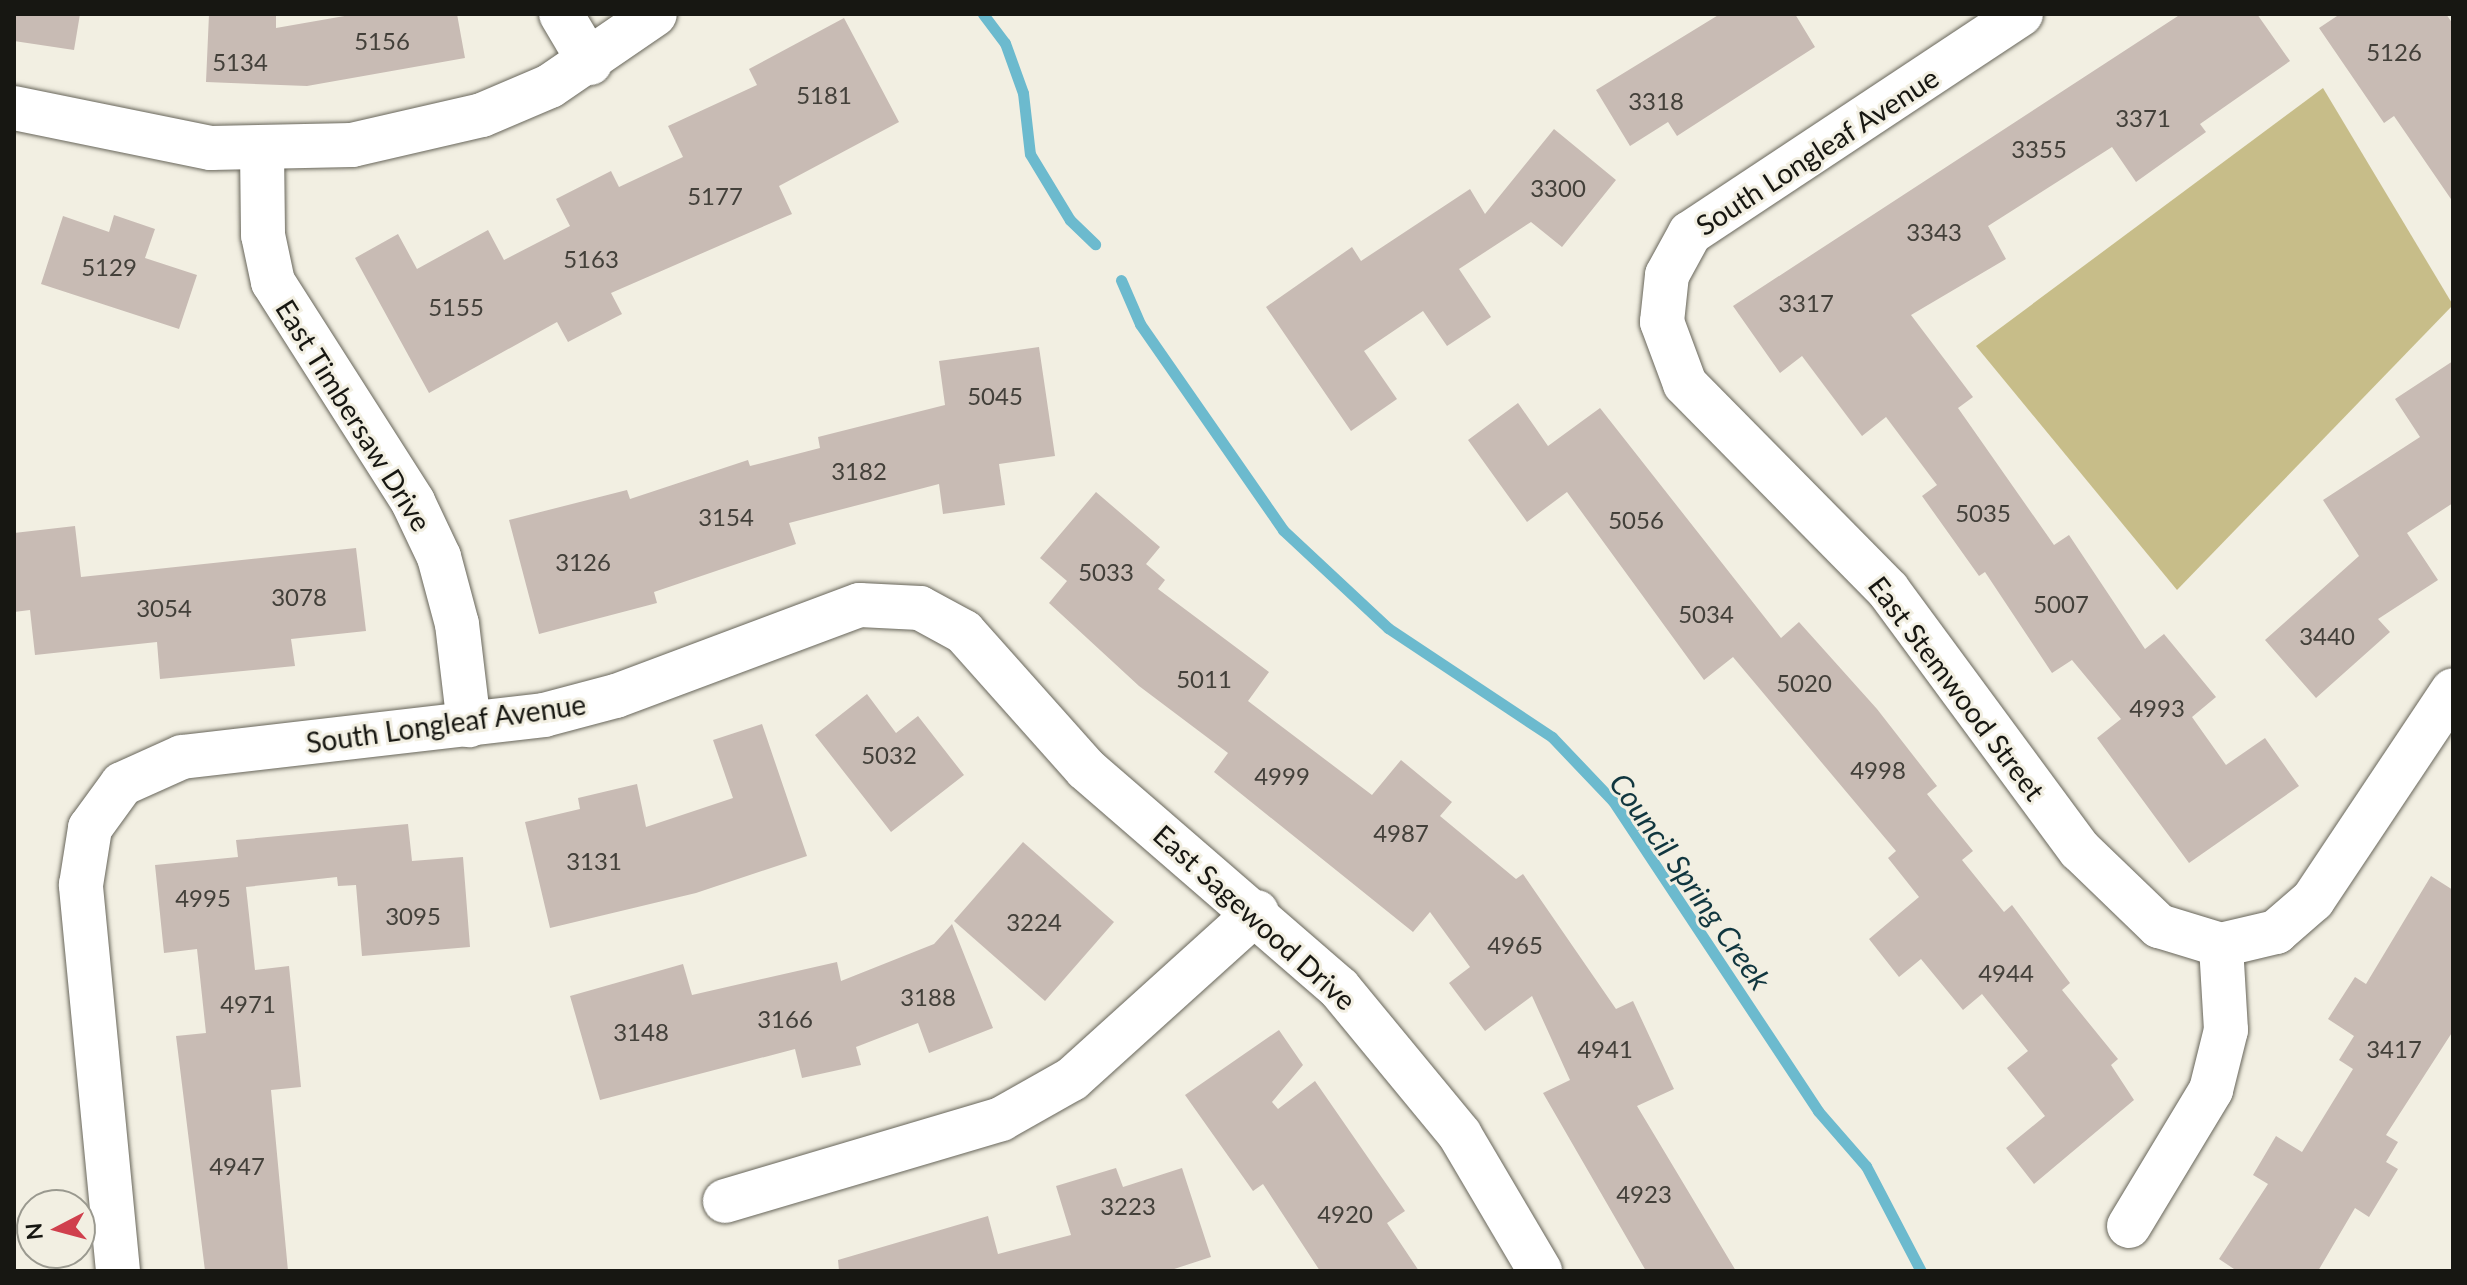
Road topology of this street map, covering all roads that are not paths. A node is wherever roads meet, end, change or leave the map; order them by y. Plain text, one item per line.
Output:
1 (561, 14) edge
2 (655, 14) edge
3 (2021, 14) edge
4 (590, 63) junction
5 (14, 108) edge
6 (262, 150) junction
7 (1662, 322) joint
8 (920, 608) joint
9 (2453, 690) edge
10 (469, 725) junction
11 (1257, 912) junction
12 (2221, 945) junction
13 (725, 1201) dead end
14 (2129, 1226) dead end
15 (118, 1271) edge
16 (1540, 1271) edge

1 - 4 street
2 - 4 street
3 - 7 street, South Longleaf Avenue
4 - 6 street
5 - 6 street
6 - 10 street, East Timbersaw Drive
7 - 12 street, East Stemwood Street
8 - 10 street, South Longleaf Avenue
8 - 11 street, East Sagewood Drive
9 - 12 street
10 - 15 street, South Longleaf Avenue
11 - 13 street
11 - 16 street, East Sagewood Drive
12 - 14 street

